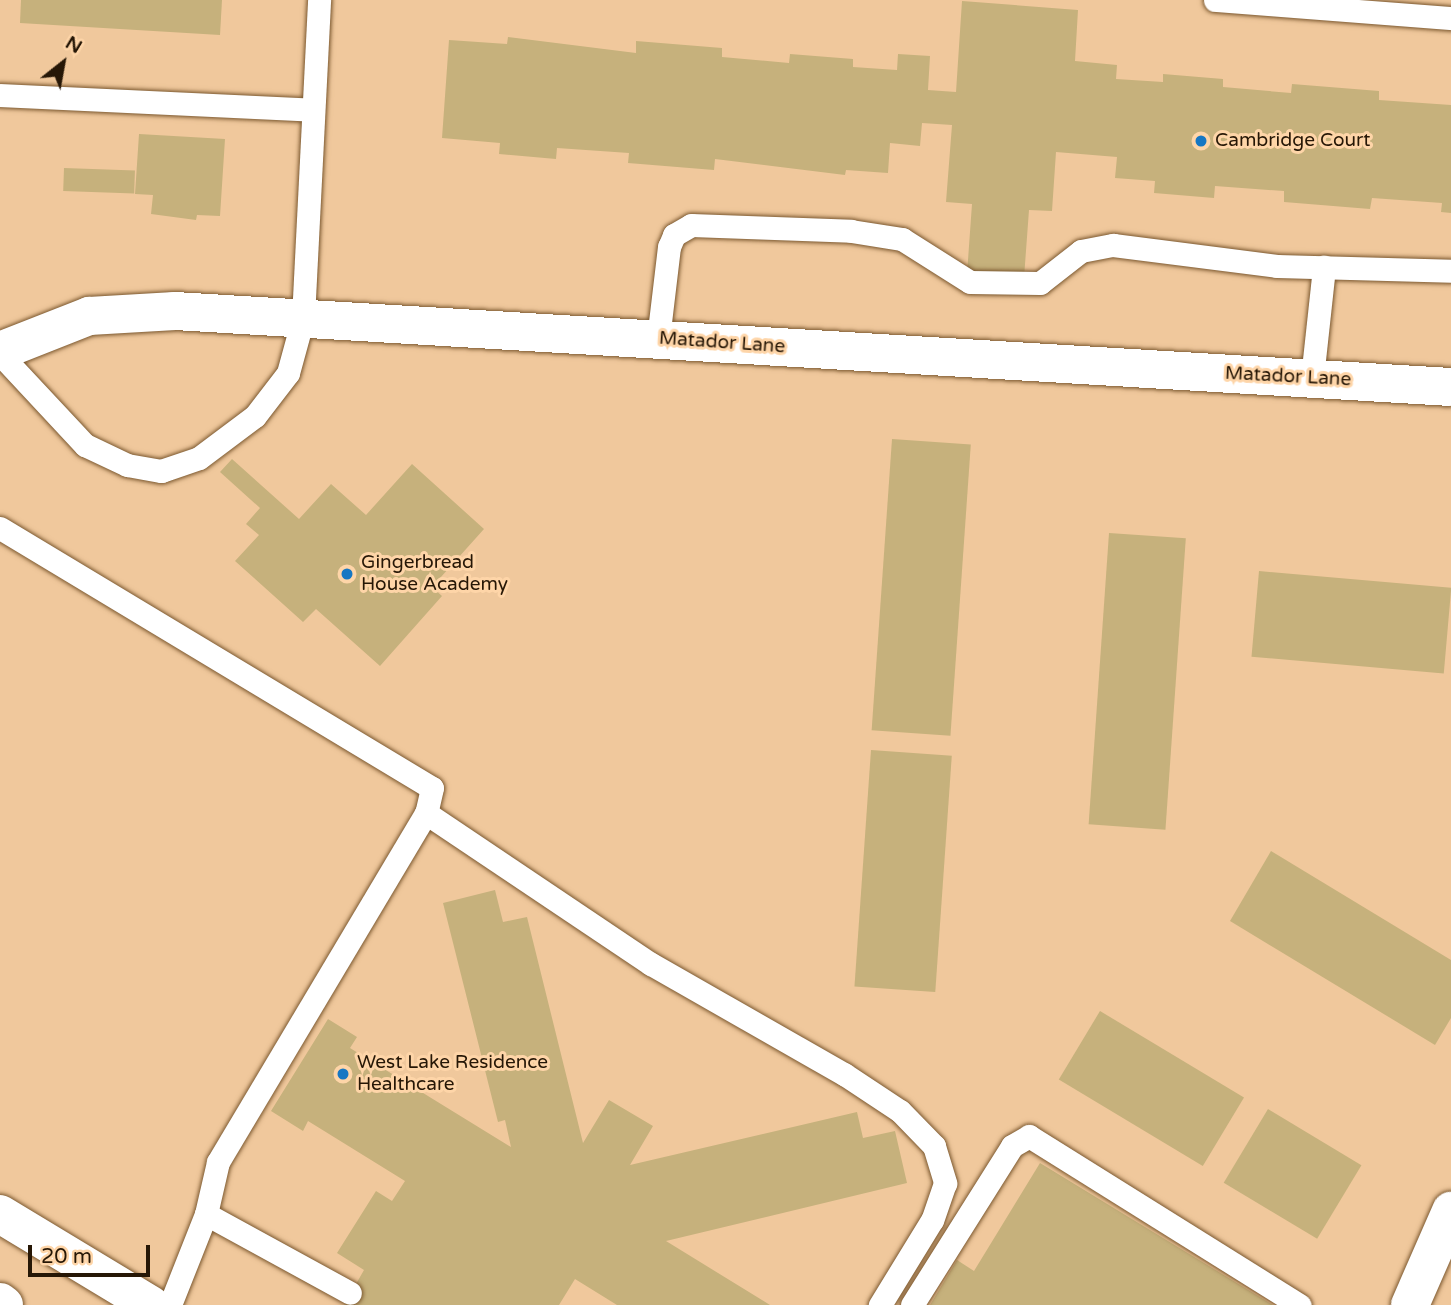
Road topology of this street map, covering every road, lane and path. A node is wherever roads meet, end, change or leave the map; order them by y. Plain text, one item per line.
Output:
1 (319, 0) edge
2 (1214, 0) edge
3 (1451, 18) edge
4 (0, 95) edge
5 (313, 110) junction
6 (1325, 267) junction
7 (1451, 271) edge
8 (303, 318) junction
9 (658, 339) junction
10 (2, 347) edge
11 (1312, 378) junction
12 (1451, 387) edge
13 (0, 528) edge
14 (426, 813) junction
15 (1451, 1211) edge
16 (206, 1213) junction
17 (0, 1214) edge
18 (350, 1293) dead end
19 (151, 1305) edge
20 (170, 1305) edge
21 (880, 1305) edge
22 (912, 1305) edge
23 (1298, 1305) edge
24 (1410, 1305) edge

1 - 5 lane
2 - 3 lane
4 - 5 lane
5 - 8 lane
6 - 7 lane
6 - 9 lane
6 - 11 lane
8 - 9 street, Matador Lane
8 - 10 street, Matador Lane
8 - 10 lane
9 - 11 street, Matador Lane
11 - 12 street, Matador Lane
13 - 14 lane
14 - 16 lane
14 - 21 lane
15 - 24 street
16 - 18 lane
16 - 20 lane
17 - 19 street
22 - 23 lane

